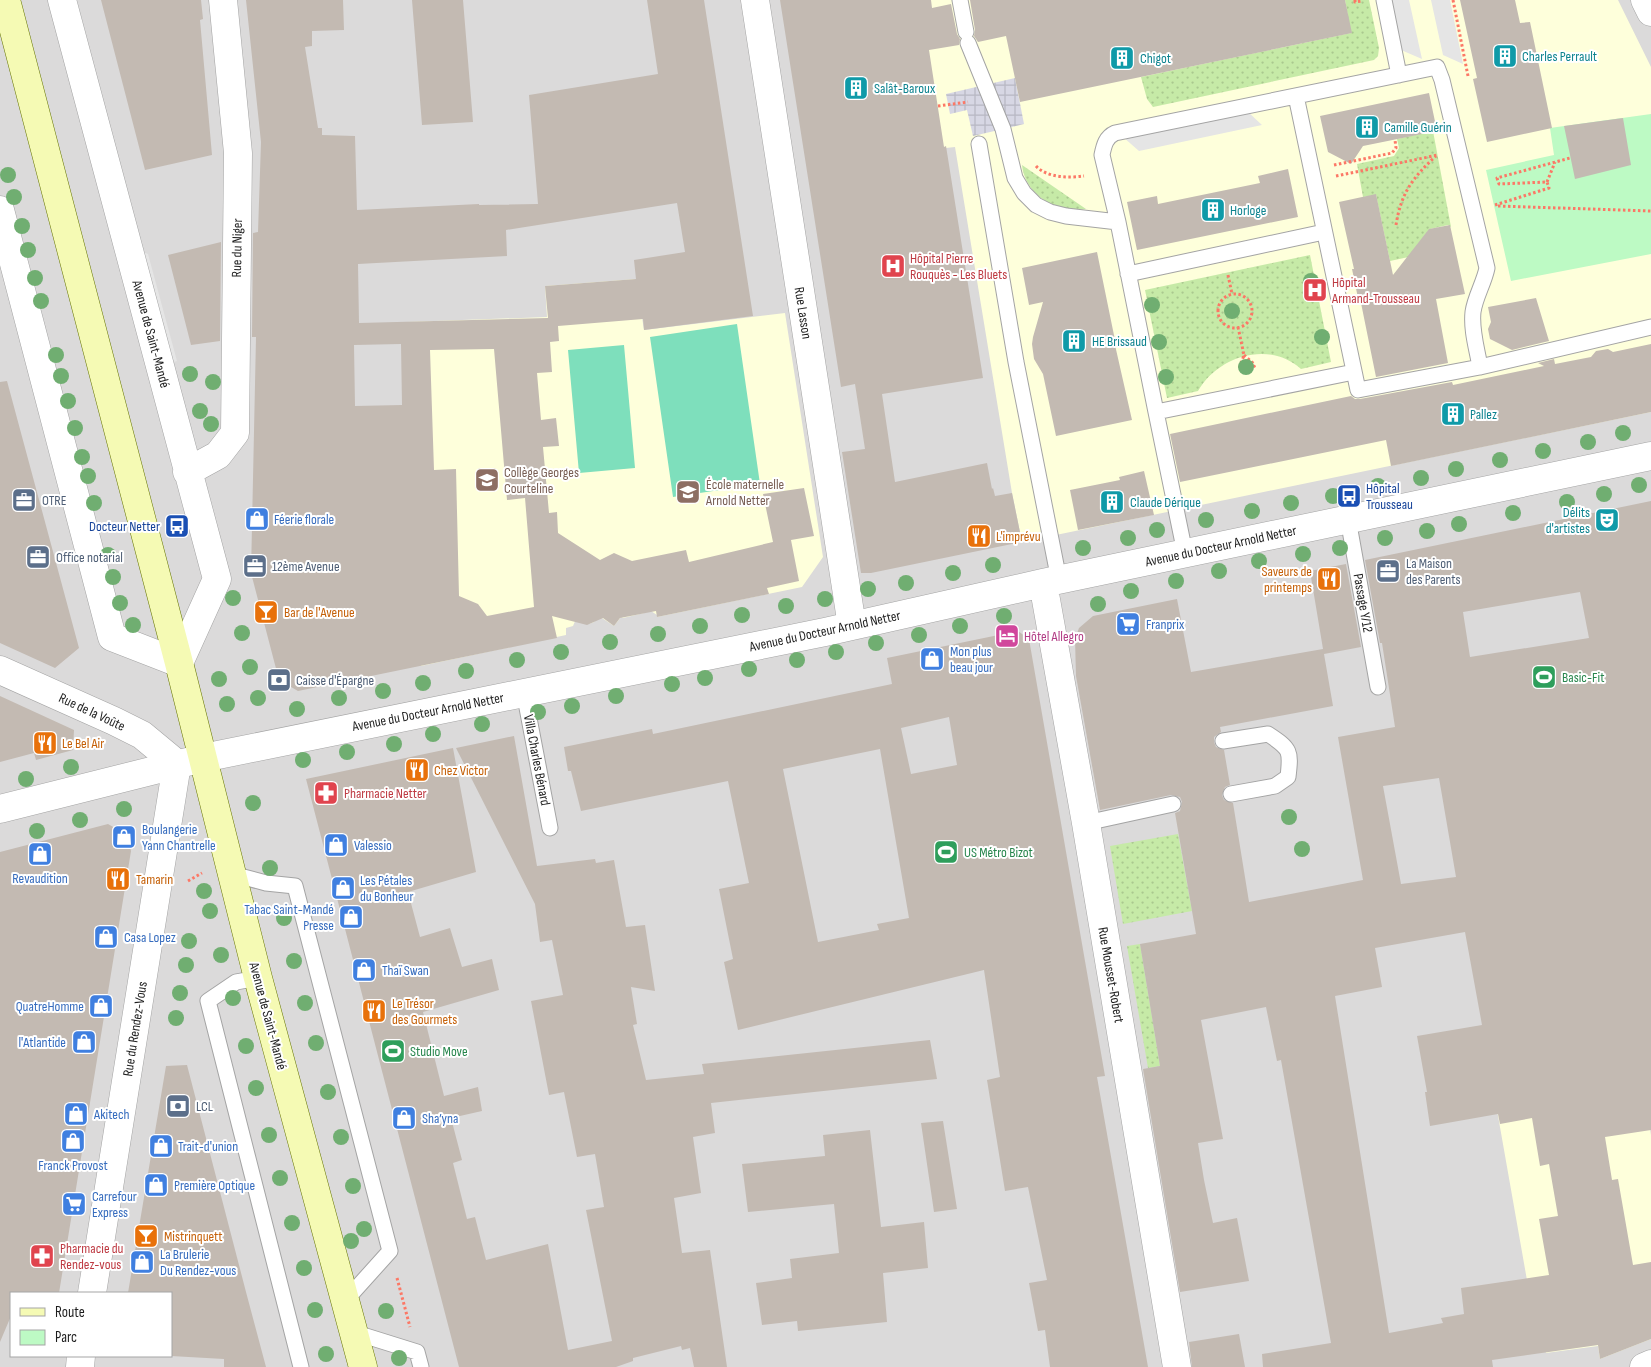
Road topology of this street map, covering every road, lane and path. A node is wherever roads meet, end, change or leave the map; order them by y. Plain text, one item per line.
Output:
1 (6, 0) edge
2 (62, 0) edge
3 (223, 0) edge
4 (755, 0) edge
5 (960, 0) edge
6 (1384, 0) edge
7 (1453, 0) edge
8 (1645, 0) edge
9 (1651, 12) edge
10 (1399, 75) junction
11 (1468, 76) dead end
12 (1296, 96) junction
13 (1395, 140) dead end
14 (979, 144) dead end
15 (1570, 158) dead end
16 (1555, 162) junction
17 (1040, 171) dead end
18 (1312, 175) junction
19 (1085, 176) dead end
20 (1547, 182) junction
21 (1472, 205) junction
22 (1494, 206) junction
23 (0, 210) edge
24 (1651, 211) edge
25 (1118, 222) junction
26 (1396, 225) dead end
27 (1324, 232) junction
28 (1128, 274) junction
29 (1238, 327) junction
30 (1651, 327) edge
31 (1244, 355) junction
32 (1480, 367) junction
33 (1354, 372) junction
34 (1250, 385) junction
35 (1156, 412) junction
36 (1651, 456) edge
37 (187, 472) junction
38 (1348, 519) junction
39 (1185, 553) junction
40 (1051, 581) junction
41 (852, 626) junction
42 (179, 663) junction
43 (0, 670) edge
44 (1378, 687) dead end
45 (524, 692) junction
46 (1223, 741) dead end
47 (190, 761) junction
48 (1231, 794) dead end
49 (1174, 804) dead end
50 (0, 809) edge
51 (1086, 823) junction
52 (550, 828) dead end
53 (232, 874) junction
54 (258, 978) junction
55 (390, 1251) junction
56 (92, 1292) edge
57 (345, 1301) junction
58 (353, 1332) junction
59 (417, 1352) junction
60 (1651, 1364) edge
61 (301, 1367) edge
62 (362, 1367) edge
63 (421, 1367) edge
64 (1177, 1367) edge
65 (1644, 1367) edge

1 - 42 main road, Avenue de Saint-Mandé
2 - 37 street, Avenue de Saint-Mandé
3 - 37 street, Rue du Niger
4 - 41 street, Rue Lasson
5 - 25 lane
6 - 10 lane
7 - 11 path
8 - 9 street
10 - 12 lane
10 - 21 lane
12 - 18 lane
12 - 25 lane
13 - 18 path
14 - 40 lane
15 - 16 path
16 - 20 path
16 - 20 path
17 - 19 path
18 - 26 path
18 - 27 lane
20 - 22 path
21 - 22 path
21 - 32 lane
22 - 24 path
23 - 42 street
25 - 28 lane
27 - 28 lane
27 - 33 lane
28 - 35 lane
29 - 29 path
29 - 31 path
30 - 32 lane
31 - 34 path
31 - 34 path
32 - 33 lane
33 - 34 lane
34 - 35 lane
35 - 39 lane
36 - 38 street, Avenue du Docteur Arnold Netter
37 - 42 street, Avenue de Saint-Mandé
38 - 39 street, Avenue du Docteur Arnold Netter
38 - 44 lane, Passage Y/12
39 - 40 street, Avenue du Docteur Arnold Netter
40 - 41 street, Avenue du Docteur Arnold Netter
40 - 51 street, Rue Mousset-Robert
41 - 45 street, Avenue du Docteur Arnold Netter
42 - 47 main road, Avenue de Saint-Mandé
43 - 47 street, Rue de la Voûte
45 - 47 street, Avenue du Docteur Arnold Netter
45 - 52 lane, Villa Charles Bénard
46 - 48 lane
47 - 50 street, Avenue du Docteur Arnold Netter
47 - 53 main road, Avenue de Saint-Mandé
47 - 56 street, Rue du Rendez-Vous
49 - 51 lane
51 - 64 street, Rue Mousset-Robert
53 - 54 main road, Avenue de Saint-Mandé
53 - 55 lane
54 - 57 main road, Avenue de Saint-Mandé
54 - 61 lane
55 - 57 lane
55 - 59 path
57 - 58 main road, Avenue de Saint-Mandé
58 - 59 lane
58 - 62 main road, Avenue de Saint-Mandé
59 - 63 lane
60 - 65 street

